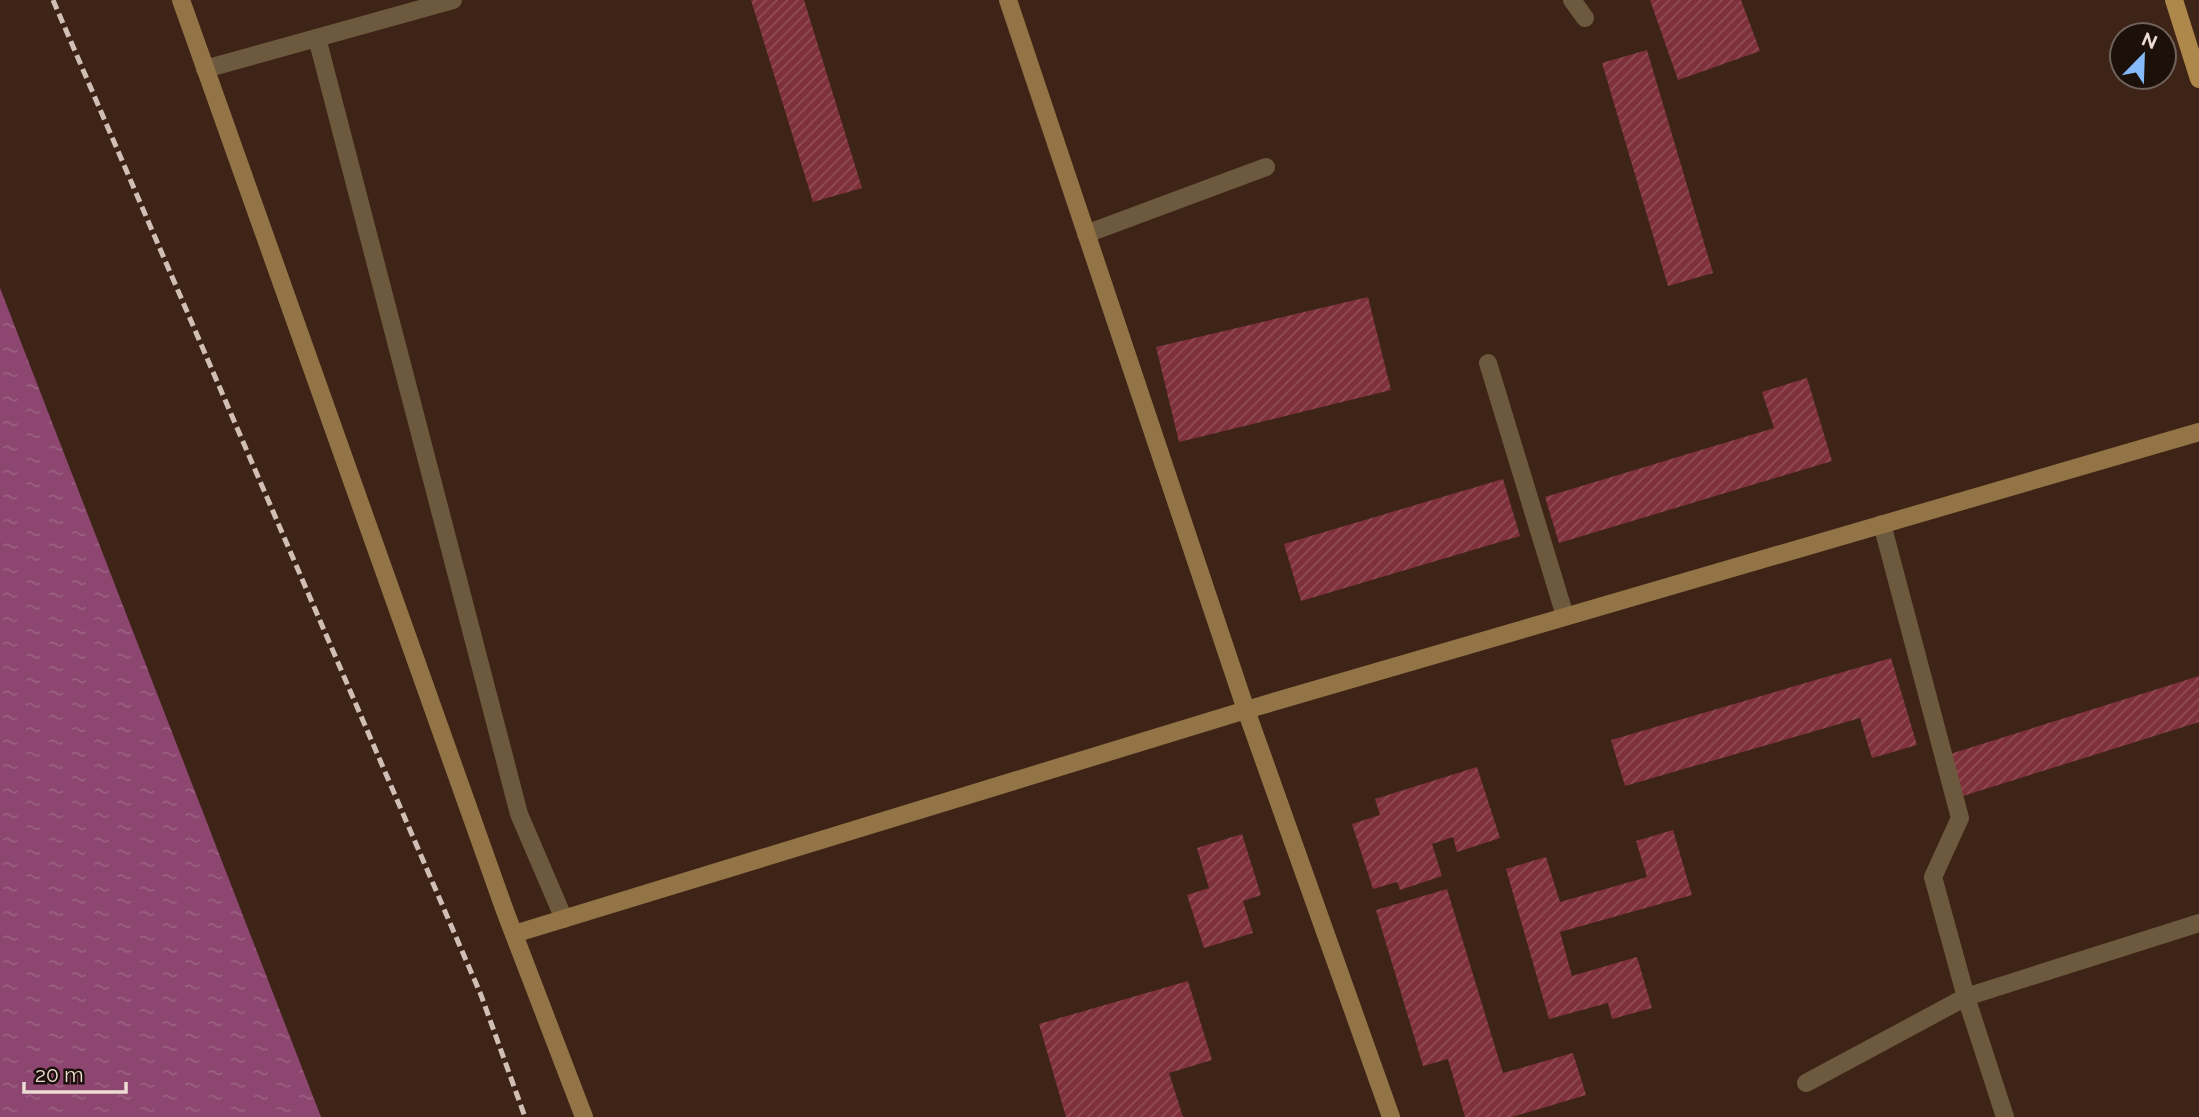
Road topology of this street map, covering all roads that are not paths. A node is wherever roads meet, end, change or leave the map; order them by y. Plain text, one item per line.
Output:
1 (181, 0) edge
2 (453, 0) edge
3 (1008, 0) edge
4 (1572, 0) edge
5 (2174, 0) edge
6 (1585, 18) dead end
7 (317, 38) junction
8 (205, 69) junction
9 (2199, 79) edge
10 (1266, 167) dead end
11 (1086, 234) junction
12 (1488, 363) dead end
13 (2199, 432) edge
14 (1882, 524) junction
15 (1566, 616) junction
16 (1246, 710) junction
17 (564, 919) junction
18 (2199, 923) edge
19 (514, 934) junction
20 (1966, 997) junction
21 (1807, 1083) dead end
22 (584, 1117) edge
23 (1391, 1117) edge
24 (2005, 1117) edge

1 - 8 street
2 - 7 street
3 - 11 street
4 - 6 street
5 - 9 main road
7 - 8 street
7 - 17 street
8 - 19 street
10 - 11 street
11 - 16 street
12 - 15 street
13 - 14 street
14 - 15 street
14 - 20 street
15 - 16 street
16 - 17 street
16 - 23 street
17 - 19 street
18 - 20 street
19 - 22 street
20 - 21 street
20 - 24 street

